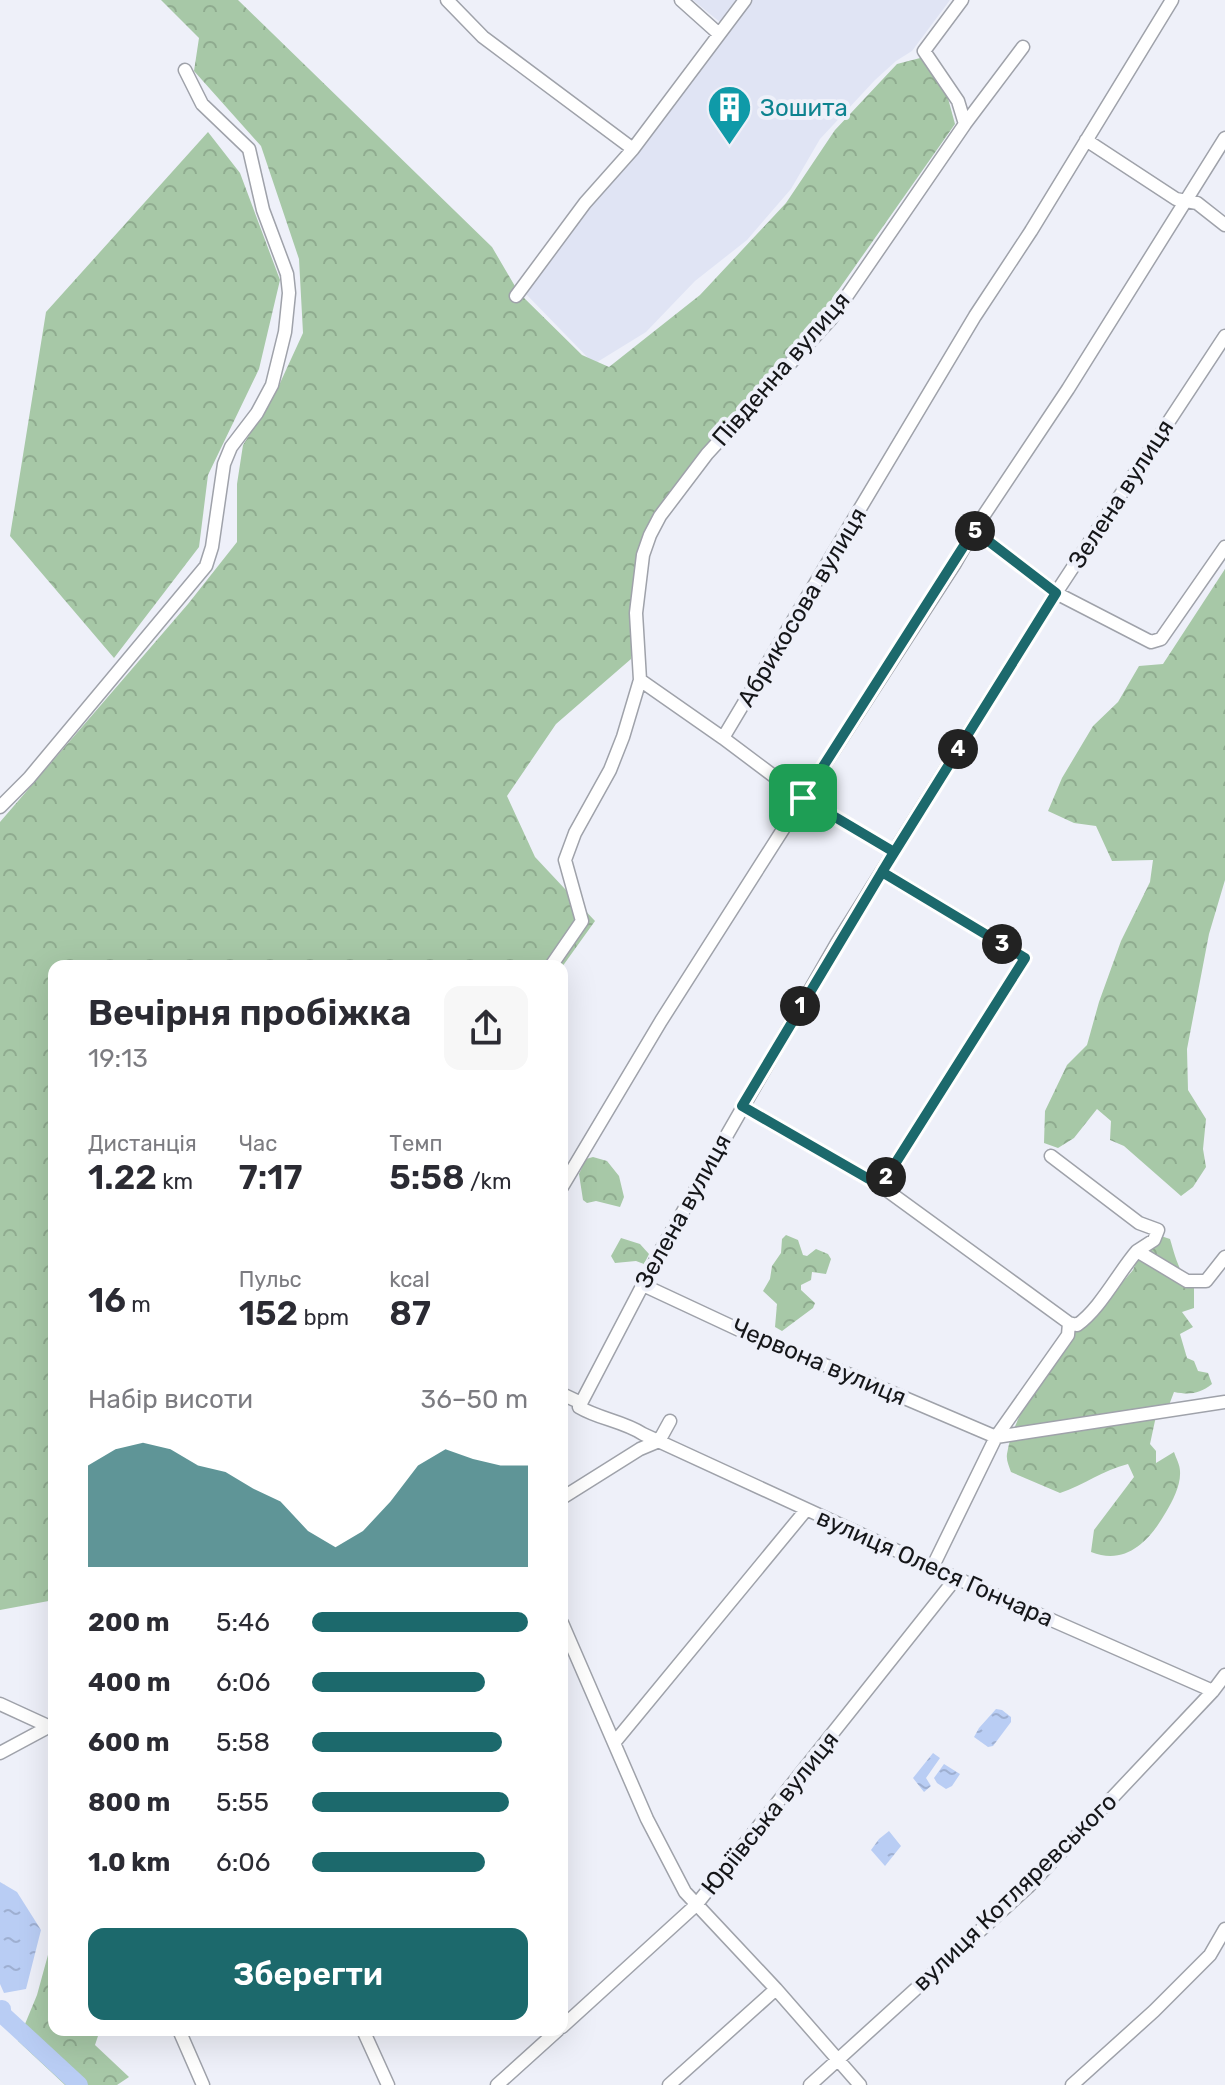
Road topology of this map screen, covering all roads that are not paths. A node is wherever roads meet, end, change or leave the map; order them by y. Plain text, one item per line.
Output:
1 (447, 0) edge
2 (681, 0) edge
3 (745, 0) edge
4 (962, 0) edge
5 (1172, 0) edge
6 (719, 34) junction
7 (1023, 47) dead end
8 (185, 70) dead end
9 (965, 124) junction
10 (1225, 138) edge
11 (1086, 140) junction
12 (633, 149) junction
13 (1186, 200) junction
14 (1225, 225) edge
15 (516, 296) dead end
16 (1225, 336) edge
17 (974, 530) junction
18 (1225, 547) edge
19 (1056, 593) junction
20 (640, 680) junction
21 (723, 738) junction
22 (803, 798) junction
23 (0, 807) edge
24 (894, 852) junction
25 (882, 872) junction
26 (555, 960) edge
27 (742, 1106) junction
28 (1051, 1156) dead end
29 (568, 1177) edge
30 (881, 1186) junction
31 (1137, 1251) junction
32 (1225, 1257) edge
33 (643, 1285) junction
34 (1069, 1323) junction
35 (568, 1397) edge
36 (1225, 1402) edge
37 (581, 1403) junction
38 (670, 1421) dead end
39 (643, 1434) junction
40 (996, 1437) junction
41 (659, 1441) junction
42 (640, 1449) junction
43 (568, 1494) edge
44 (806, 1510) junction
45 (933, 1566) junction
46 (956, 1578) junction
47 (568, 1637) edge
48 (1225, 1675) edge
49 (1213, 1691) junction
50 (0, 1704) edge
51 (48, 1724) edge
52 (48, 1727) edge
53 (614, 1743) junction
54 (0, 1753) edge
55 (696, 1905) junction
56 (1225, 1929) edge
57 (776, 1989) junction
58 (568, 2021) edge
59 (182, 2036) edge
60 (366, 2036) edge
61 (551, 2036) edge
62 (837, 2061) junction
63 (203, 2085) edge
64 (388, 2085) edge
65 (497, 2085) edge
66 (669, 2085) edge
67 (810, 2085) edge
68 (860, 2085) edge
69 (1072, 2085) edge

1 - 12 street
2 - 6 street
3 - 6 street
4 - 9 street
5 - 11 street, Абрикосова вулиця
6 - 12 street
7 - 9 street, Південна вулиця
8 - 23 street
9 - 20 street, Південна вулиця
10 - 13 street
11 - 13 street
11 - 21 street, Абрикосова вулиця
12 - 15 street
13 - 14 street
13 - 17 street
16 - 19 street, Зелена вулиця
17 - 19 street
17 - 22 street
18 - 19 street
19 - 24 street, Зелена вулиця
20 - 21 street
20 - 26 street
21 - 22 street
22 - 24 street
22 - 29 street
24 - 25 street, Зелена вулиця
25 - 27 street, Зелена вулиця
25 - 30 street
27 - 30 street
27 - 33 street, Зелена вулиця
28 - 31 street
30 - 34 street
31 - 32 street
31 - 34 street
33 - 37 street, Зелена вулиця
33 - 40 street, Червона вулиця
34 - 40 street
35 - 37 street
36 - 40 street
37 - 39 street
38 - 41 street
39 - 41 street
39 - 42 street
40 - 45 street
41 - 42 street
41 - 44 street, вулиця Олеся Гончара
42 - 43 street
44 - 45 street, вулиця Олеся Гончара
44 - 53 street
45 - 46 street, вулиця Олеся Гончара
46 - 49 street, вулиця Олеся Гончара
46 - 55 street, Юріївська вулиця
47 - 53 street
48 - 49 street, вулиця Котляревського
49 - 62 street, вулиця Котляревського
50 - 51 street
52 - 54 street
53 - 55 street
55 - 57 street
55 - 58 street, Юріївська вулиця
56 - 69 street
57 - 62 street
57 - 66 street
59 - 63 street
60 - 64 street
61 - 65 street, Юріївська вулиця
62 - 67 street, вулиця Котляревського
62 - 68 street

